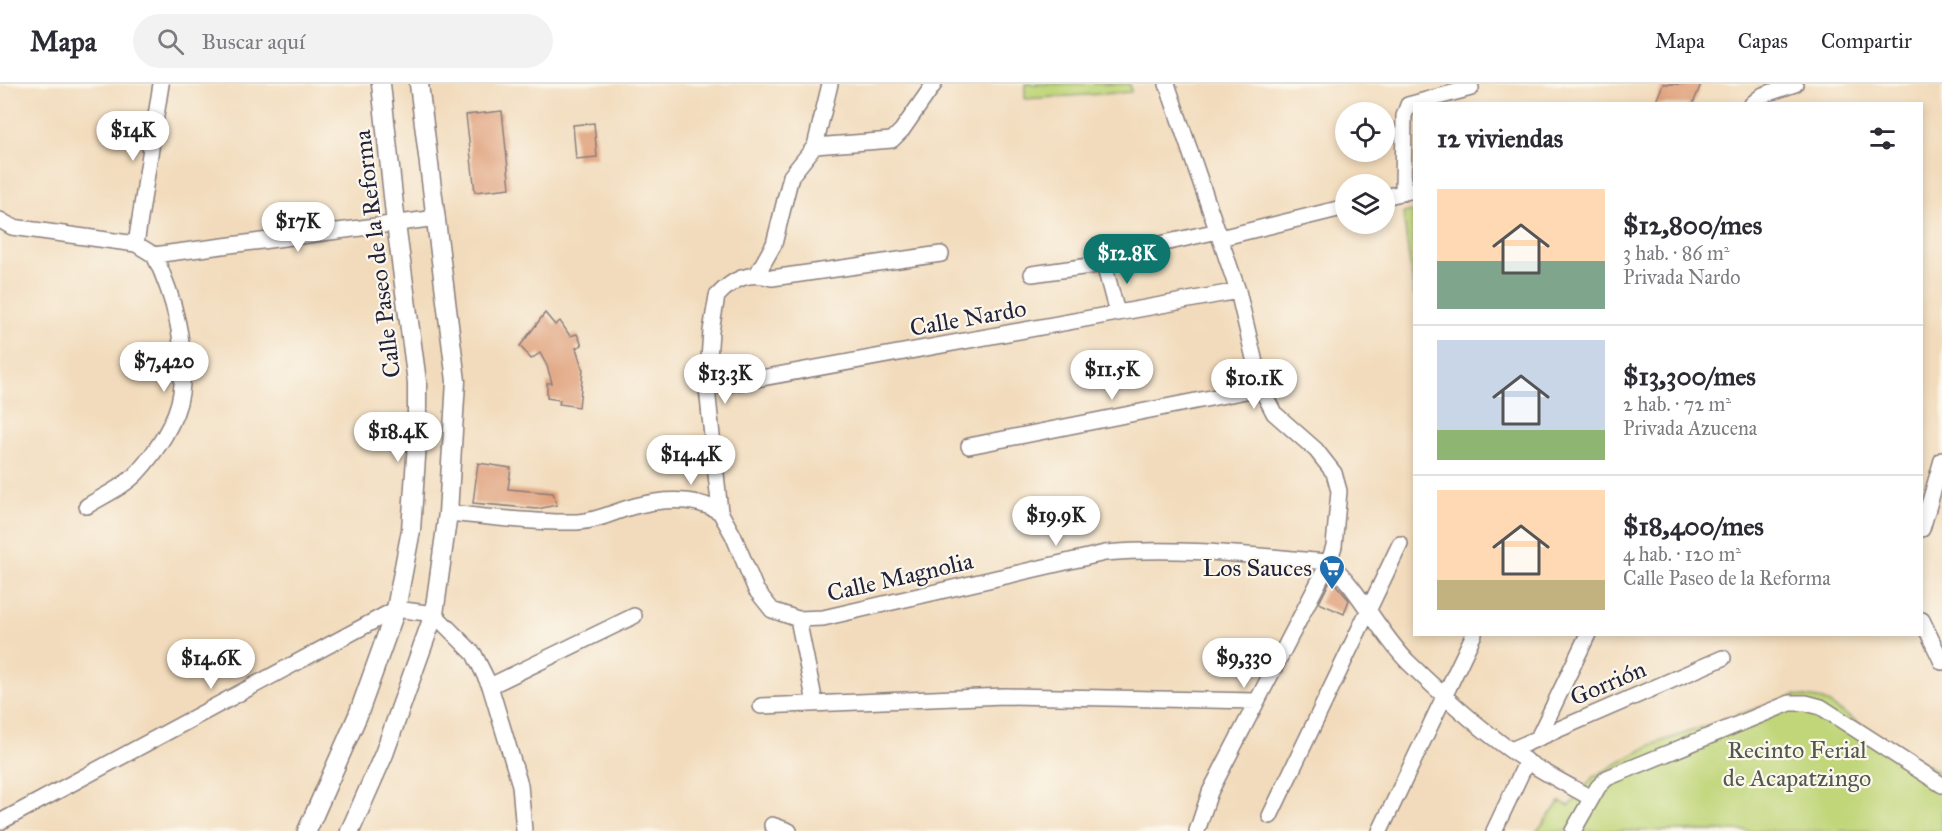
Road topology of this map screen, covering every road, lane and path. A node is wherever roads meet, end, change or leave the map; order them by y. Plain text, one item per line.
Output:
1 (161, 84) edge
2 (381, 84) edge
3 (419, 84) edge
4 (830, 84) edge
5 (934, 84) edge
6 (1167, 84) edge
7 (1795, 84) edge
8 (1471, 88) dead end
9 (1419, 102) edge
10 (1754, 102) edge
11 (1413, 104) edge
12 (814, 146) junction
13 (1409, 191) edge
14 (1335, 209) edge
15 (437, 218) junction
16 (0, 220) edge
17 (396, 224) junction
18 (1219, 235) junction
19 (136, 244) junction
20 (1129, 251) dead end
21 (941, 254) dead end
22 (154, 255) junction
23 (757, 274) junction
24 (1032, 274) dead end
25 (1238, 291) junction
26 (1118, 314) junction
27 (707, 388) junction
28 (1261, 388) junction
29 (969, 446) dead end
30 (1942, 460) edge
31 (87, 506) dead end
32 (720, 512) junction
33 (448, 513) junction
34 (1923, 526) edge
35 (1400, 544) dead end
36 (1329, 562) junction
37 (396, 609) junction
38 (1369, 609) junction
39 (434, 614) junction
40 (634, 616) dead end
41 (798, 619) junction
42 (1923, 622) edge
43 (1473, 636) edge
44 (1587, 636) edge
45 (1723, 658) dead end
46 (1942, 662) edge
47 (490, 686) junction
48 (1445, 695) junction
49 (1257, 701) junction
50 (814, 703) junction
51 (761, 706) dead end
52 (1538, 738) junction
53 (1511, 750) junction
54 (1527, 761) junction
55 (1942, 784) edge
56 (1591, 798) junction
57 (1270, 816) dead end
58 (0, 822) edge
59 (772, 825) dead end
60 (307, 831) edge
61 (350, 831) edge
62 (525, 831) edge
63 (789, 831) edge
64 (1197, 831) edge
65 (1380, 831) edge
66 (1494, 831) edge
67 (1573, 831) edge

1 - 19 street
2 - 17 main road, Calle Paseo de la Reforma
3 - 15 main road
4 - 12 street
5 - 12 street
6 - 18 street
7 - 10 street
8 - 9 street
11 - 13 street
12 - 23 street
14 - 18 street
15 - 17 street
15 - 33 main road
16 - 19 street
17 - 22 street
17 - 37 main road, Calle Paseo de la Reforma
18 - 20 street
18 - 25 street
19 - 22 street
21 - 23 street
22 - 31 street
23 - 27 street
24 - 26 street
25 - 26 street, Calle Nardo
25 - 28 street
26 - 27 street, Calle Nardo
27 - 32 street
28 - 29 street
28 - 36 street
30 - 34 street
32 - 33 street
32 - 41 street, Calle Magnolia
33 - 39 main road
35 - 38 street
36 - 38 street
36 - 41 street, Calle Magnolia
36 - 49 street
37 - 39 street
37 - 58 street
37 - 60 main road, Calle Paseo de la Reforma
38 - 48 street
38 - 57 street
39 - 47 street
39 - 61 main road
40 - 47 street
41 - 50 street
42 - 46 street
43 - 48 street
44 - 52 street
45 - 52 street, Gorrión
47 - 62 street
48 - 53 street
48 - 65 street
49 - 50 street
49 - 64 street
50 - 51 street
52 - 53 street, Gorrión
53 - 54 street
54 - 56 street
54 - 66 street
55 - 56 street
56 - 67 street
59 - 63 street

